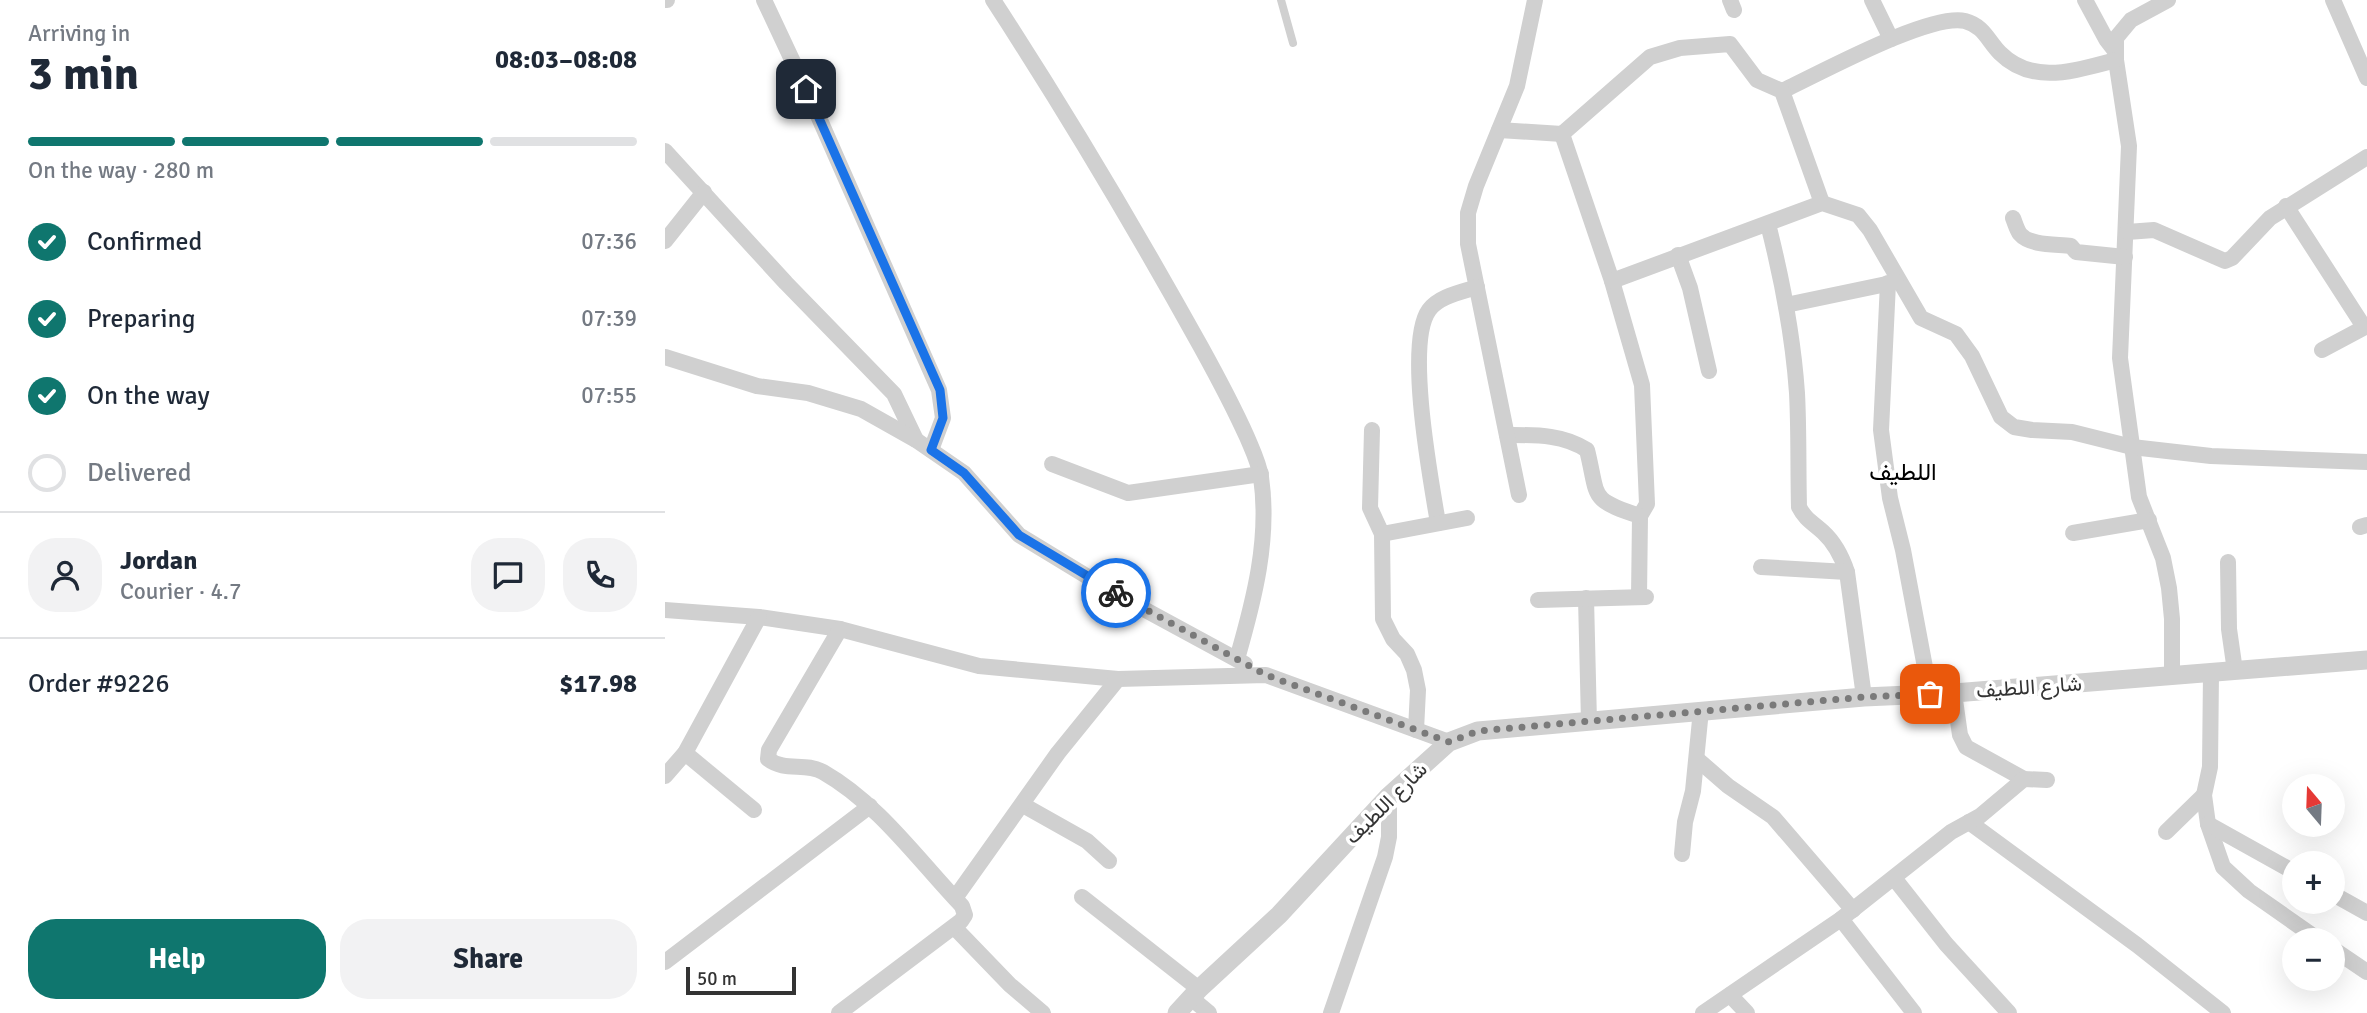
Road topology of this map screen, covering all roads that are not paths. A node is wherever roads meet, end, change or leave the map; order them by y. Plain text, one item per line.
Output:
1 (764, 0) edge
2 (993, 0) edge
3 (1281, 0) edge
4 (1535, 0) edge
5 (1872, 0) edge
6 (2085, 0) edge
7 (2168, 0) edge
8 (2333, 0) edge
9 (1891, 38) junction
10 (1293, 43) dead end
11 (2116, 56) junction
12 (2367, 78) edge
13 (1782, 91) junction
14 (1499, 130) junction
15 (1562, 134) junction
16 (665, 151) edge
17 (2367, 157) edge
18 (703, 192) junction
19 (1822, 203) junction
20 (2286, 206) junction
21 (2013, 218) dead end
22 (1768, 223) junction
23 (2127, 232) junction
24 (665, 241) edge
25 (1678, 255) junction
26 (2125, 257) junction
27 (1612, 281) junction
28 (1894, 282) junction
29 (1477, 287) junction
30 (1786, 305) junction
31 (2366, 327) edge
32 (2322, 350) dead end
33 (665, 357) edge
34 (1709, 371) dead end
35 (1372, 430) dead end
36 (1507, 435) junction
37 (916, 440) junction
38 (2132, 447) junction
39 (931, 450) junction
40 (2367, 461) edge
41 (1052, 464) dead end
42 (1261, 474) junction
43 (1518, 495) dead end
44 (1640, 516) junction
45 (1467, 518) dead end
46 (2149, 520) junction
47 (1438, 523) junction
48 (2073, 533) dead end
49 (1382, 534) junction
50 (2228, 562) dead end
51 (1761, 567) dead end
52 (1847, 572) junction
53 (1586, 598) junction
54 (1538, 600) dead end
55 (665, 610) edge
56 (759, 617) junction
57 (840, 629) junction
58 (1237, 659) junction
59 (2367, 660) edge
60 (2235, 671) junction
61 (2211, 673) junction
62 (1266, 675) junction
63 (2172, 676) junction
64 (1118, 679) junction
65 (1954, 693) junction
66 (1930, 694) junction
67 (1864, 697) junction
68 (1701, 710) junction
69 (1589, 722) junction
70 (1416, 730) junction
71 (1449, 742) junction
72 (685, 753) junction
73 (1697, 759) junction
74 (665, 776) edge
75 (2024, 779) junction
76 (2047, 780) dead end
77 (2204, 795) junction
78 (1389, 796) junction
79 (870, 806) junction
80 (1023, 806) junction
81 (754, 810) dead end
82 (1969, 822) junction
83 (2208, 824) junction
84 (2166, 832) dead end
85 (1682, 854) dead end
86 (1109, 861) dead end
87 (2282, 865) edge
88 (1893, 878) junction
89 (1082, 897) dead end
90 (955, 898) junction
91 (2345, 901) edge
92 (2367, 913) edge
93 (1847, 915) junction
94 (954, 927) junction
95 (2302, 928) edge
96 (2345, 957) edge
97 (665, 962) edge
98 (2367, 972) edge
99 (1195, 994) junction
100 (1730, 995) junction
101 (839, 1013) edge
102 (1043, 1013) edge
103 (1177, 1013) edge
104 (1209, 1013) edge
105 (1331, 1013) edge
106 (1703, 1013) edge
107 (1747, 1013) edge
108 (1914, 1013) edge
109 (2010, 1013) edge
110 (2223, 1013) edge

1 - 39 street
2 - 42 street
3 - 10 lane
4 - 14 street
5 - 9 street
6 - 11 street
7 - 11 street
8 - 12 street
9 - 11 street
9 - 13 street
11 - 23 street
13 - 15 street
13 - 19 street
14 - 15 street
14 - 29 street
15 - 27 street
16 - 18 street
17 - 20 street
18 - 24 street
18 - 37 street
19 - 22 street
19 - 28 street
20 - 23 street
20 - 31 street
21 - 26 street
22 - 25 street
22 - 30 street
23 - 26 street
25 - 27 street
25 - 34 street
26 - 38 street
27 - 44 street
28 - 30 street
28 - 38 street
28 - 66 street
29 - 36 street
29 - 47 street
30 - 52 street
31 - 32 street
33 - 37 street
35 - 49 street
36 - 43 street
36 - 44 street
37 - 39 street
38 - 40 street
38 - 46 street
39 - 58 street
41 - 42 street
42 - 58 street
44 - 53 street
45 - 47 street
46 - 48 street
46 - 63 street
47 - 49 street
49 - 70 street
50 - 60 street
51 - 52 street
52 - 67 street
53 - 54 street
53 - 69 street
55 - 56 street
56 - 57 street
56 - 72 street
57 - 64 street
57 - 79 street
58 - 62 street
59 - 60 street, شارع اللطيف
60 - 61 street, شارع اللطيف
61 - 63 street, شارع اللطيف
61 - 77 street
62 - 64 street
62 - 70 street
63 - 65 street, شارع اللطيف
64 - 80 street
65 - 66 street, شارع اللطيف
65 - 75 street
66 - 67 street, شارع اللطيف
67 - 68 street, شارع اللطيف
68 - 69 street, شارع اللطيف
68 - 73 street
69 - 71 street, شارع اللطيف
70 - 71 street
71 - 78 street, شارع اللطيف
72 - 74 street
72 - 81 street
73 - 85 street
73 - 93 street
75 - 76 street
75 - 82 street
77 - 83 street
77 - 84 street
78 - 99 street, شارع اللطيف
78 - 105 street
79 - 90 street
79 - 97 street
80 - 86 street
80 - 90 street
82 - 88 street
82 - 110 street
83 - 87 street
83 - 95 street
88 - 93 street
88 - 109 street
89 - 99 street
90 - 94 street
91 - 92 street
93 - 100 street
93 - 108 street
94 - 101 street
94 - 102 street
96 - 98 street
99 - 103 street, شارع اللطيف
99 - 104 street
100 - 106 street
100 - 107 street

